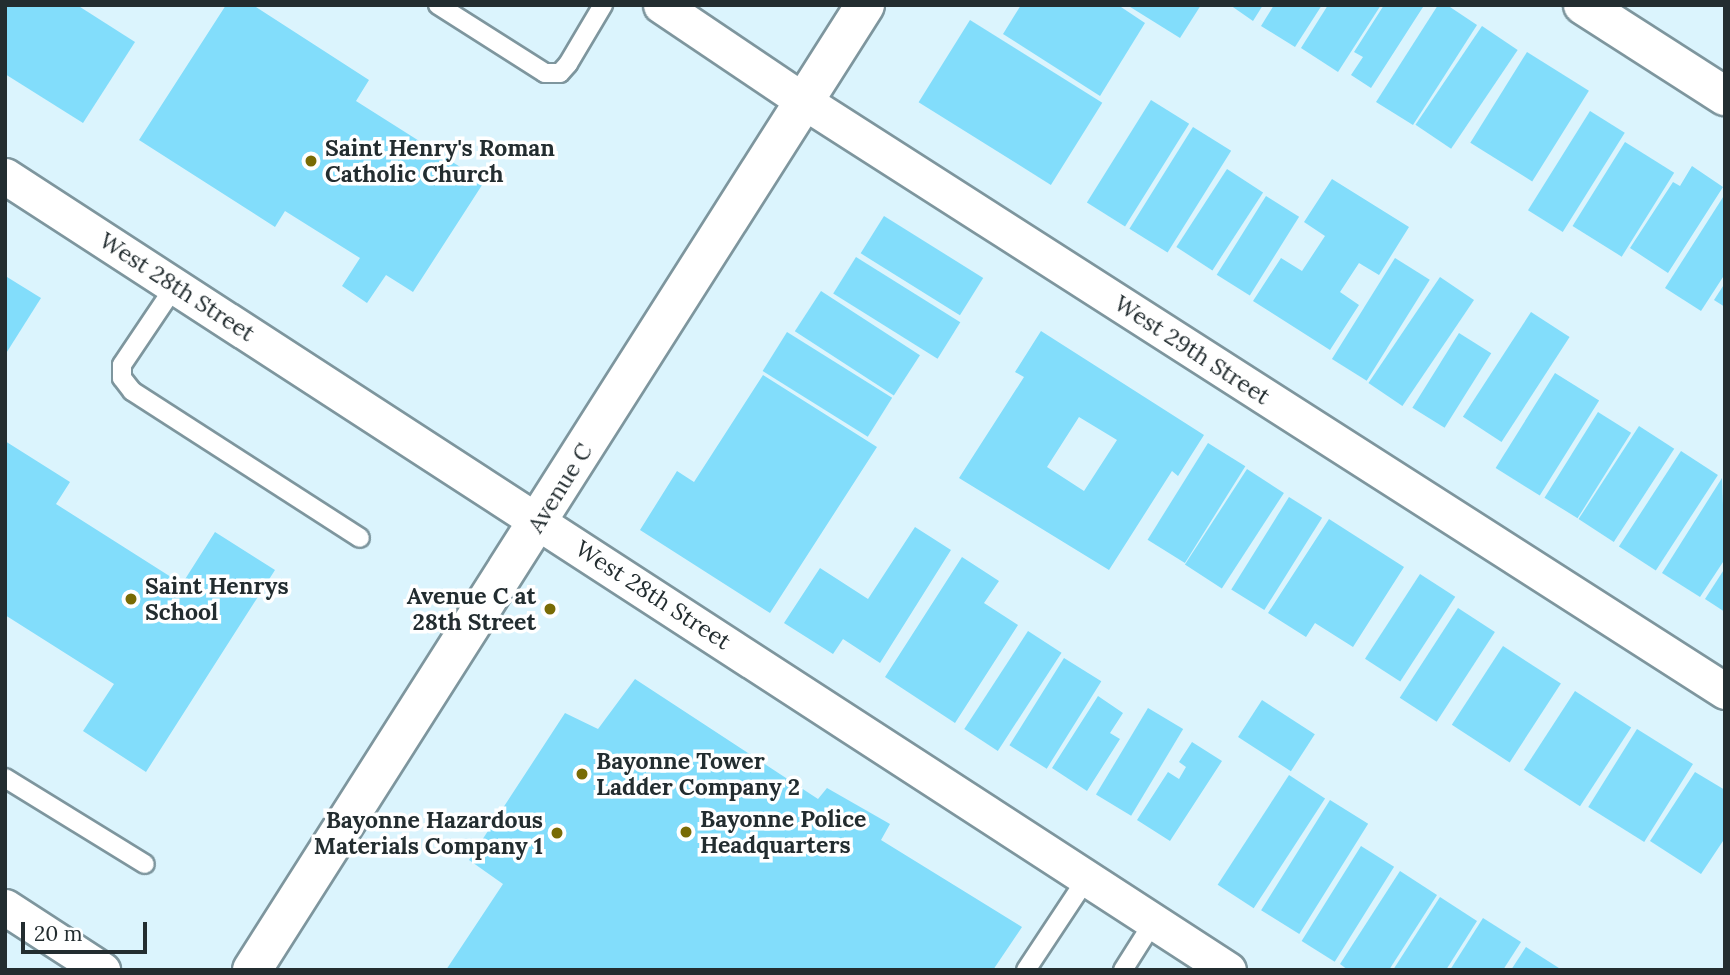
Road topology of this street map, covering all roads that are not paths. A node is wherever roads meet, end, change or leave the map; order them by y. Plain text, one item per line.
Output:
1 (438, 5) edge
2 (603, 5) edge
3 (661, 5) edge
4 (865, 5) edge
5 (1583, 5) edge
6 (1725, 96) edge
7 (802, 100) junction
8 (5, 176) edge
9 (175, 286) junction
10 (539, 521) junction
11 (360, 538) dead end
12 (1725, 691) edge
13 (5, 778) edge
14 (145, 864) dead end
15 (1087, 878) junction
16 (5, 908) edge
17 (1154, 921) junction
18 (102, 970) edge
19 (253, 970) edge
20 (1026, 970) edge
21 (1123, 970) edge
22 (1228, 970) edge

1 - 2 lane
3 - 7 street, West 29th Street
4 - 7 main road, Avenue C
5 - 6 main road
7 - 10 main road, Avenue C
7 - 12 street, West 29th Street
8 - 9 street, West 28th Street
9 - 10 street, West 28th Street
9 - 11 lane
10 - 15 street, West 28th Street
10 - 19 main road, Avenue C
13 - 14 lane
15 - 17 street, West 28th Street
15 - 20 lane
16 - 18 street
17 - 21 lane
17 - 22 street, West 28th Street

